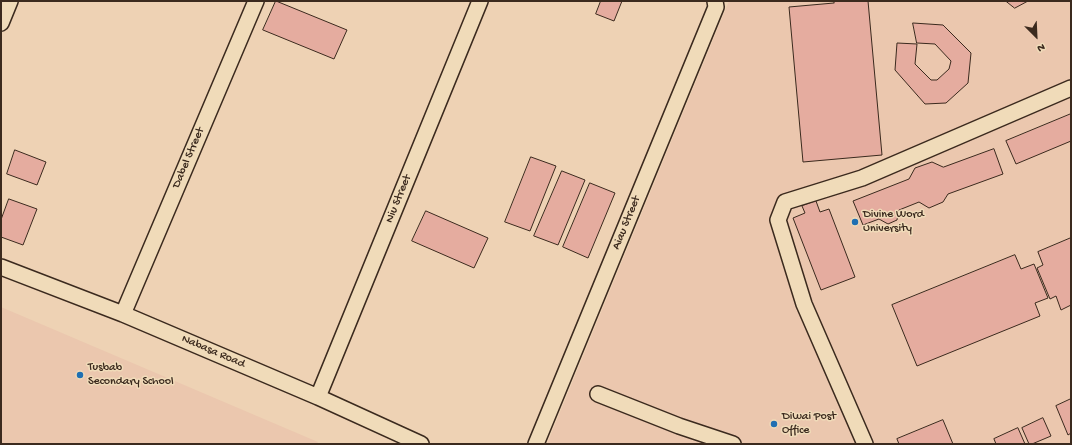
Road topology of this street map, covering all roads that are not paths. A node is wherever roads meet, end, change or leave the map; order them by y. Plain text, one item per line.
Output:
1 (10, 1) edge
2 (256, 1) edge
3 (480, 1) edge
4 (716, 1) edge
5 (1, 23) edge
6 (1071, 88) edge
7 (1, 267) edge
8 (123, 314) junction
9 (598, 394) dead end
10 (318, 397) junction
11 (421, 444) edge
12 (536, 444) edge
13 (733, 444) edge
14 (865, 444) edge

1 - 5 street
2 - 8 street, Dabel Street
3 - 10 street, Niu Street
4 - 12 street, Aiau Street
6 - 14 street
7 - 8 street, Nabasa Road
8 - 10 street, Nabasa Road
9 - 13 street
10 - 11 street, Nabasa Road

